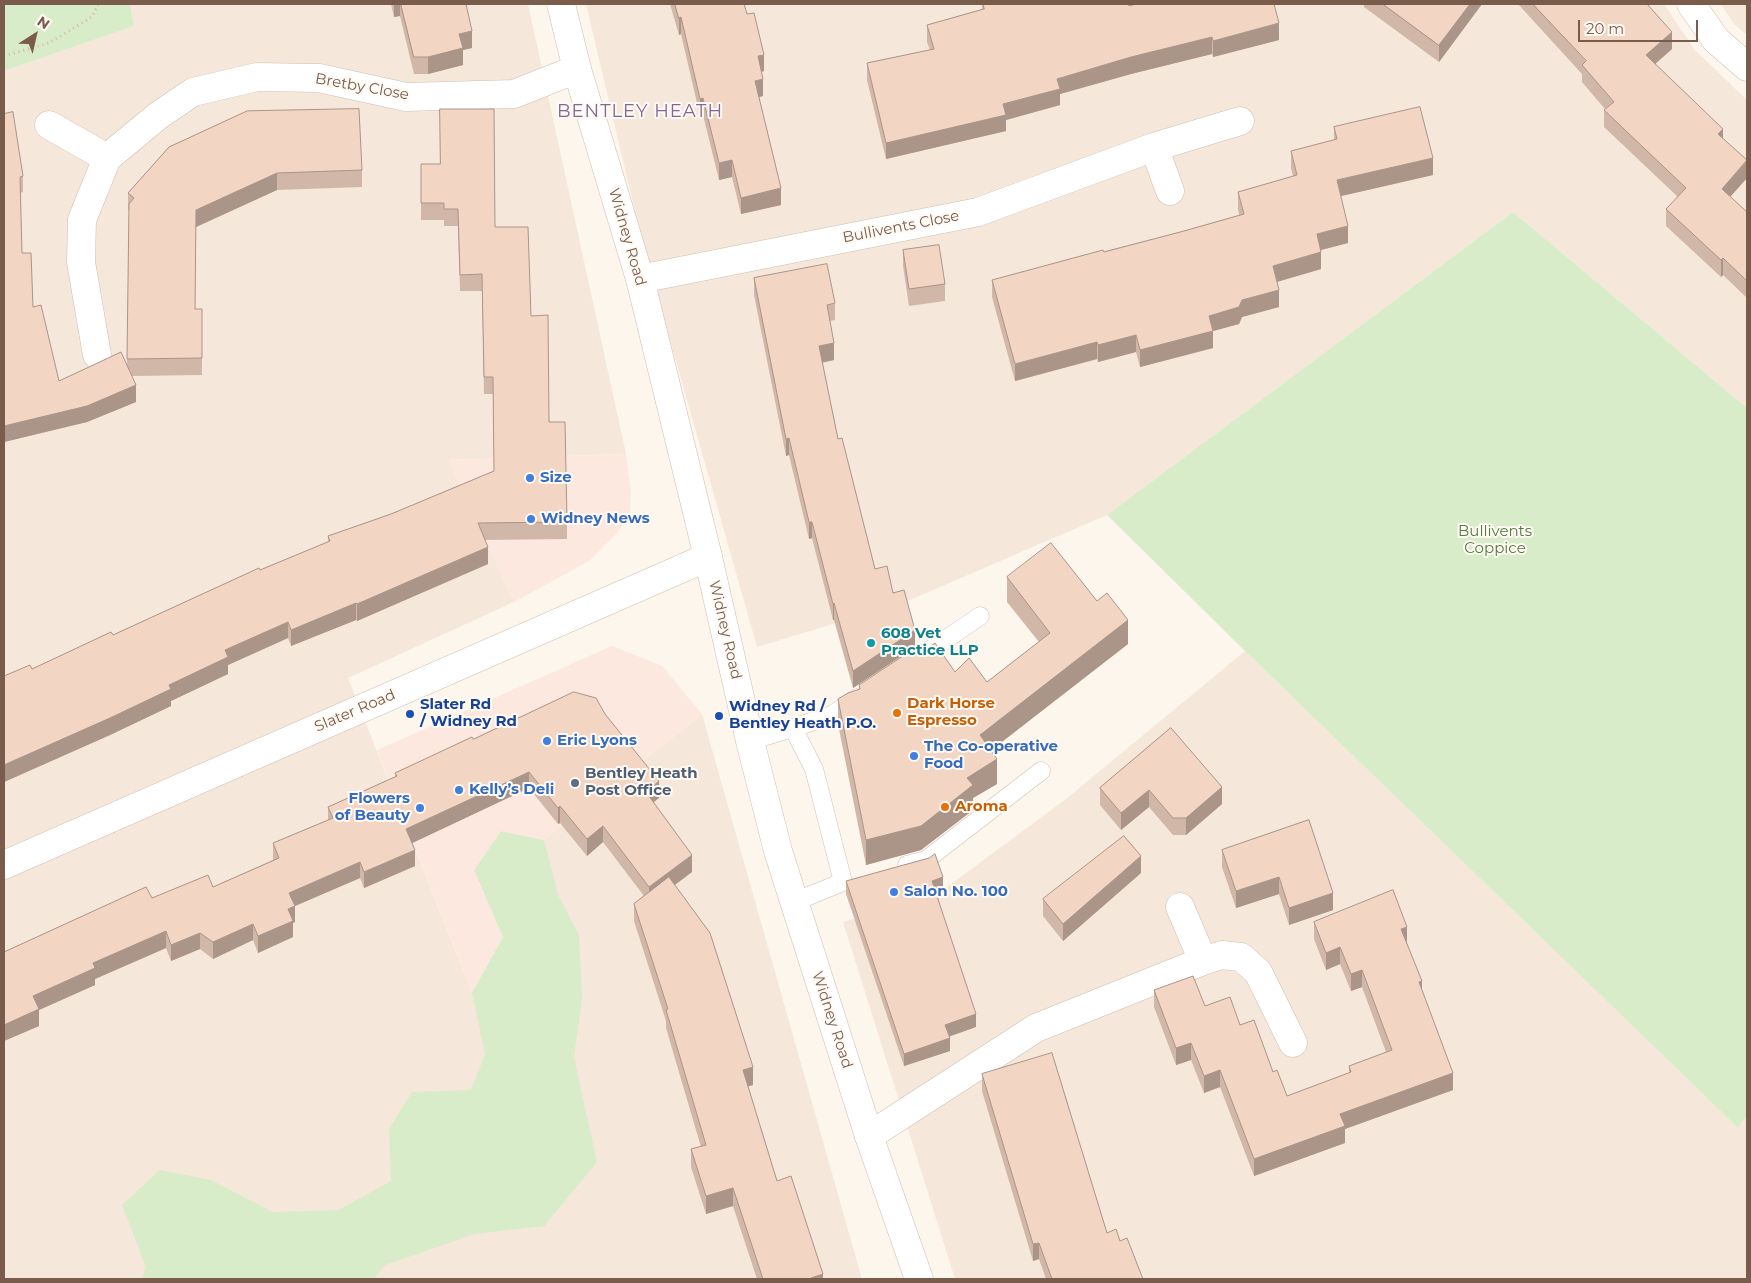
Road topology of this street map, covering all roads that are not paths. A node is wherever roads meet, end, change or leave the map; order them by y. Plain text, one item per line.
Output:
1 (561, 4) edge
2 (1691, 4) edge
3 (1747, 68) edge
4 (576, 69) junction
5 (1240, 121) dead end
6 (49, 125) dead end
7 (1154, 147) junction
8 (107, 158) junction
9 (1170, 191) dead end
10 (640, 279) junction
11 (98, 355) dead end
12 (708, 557) junction
13 (980, 616) dead end
14 (906, 666) edge
15 (873, 688) edge
16 (792, 728) junction
17 (750, 741) junction
18 (1041, 771) dead end
19 (4, 865) edge
20 (889, 869) edge
21 (862, 877) edge
22 (843, 882) junction
23 (794, 902) junction
24 (1180, 907) dead end
25 (1203, 961) junction
26 (1293, 1043) dead end
27 (869, 1136) junction
28 (919, 1279) edge

1 - 4 street, Widney Road
2 - 3 street
4 - 8 street, Bretby Close
4 - 10 street, Widney Road
5 - 7 street, Bullivents Close
6 - 8 street
7 - 9 street
7 - 10 street, Bullivents Close
8 - 11 street, Bretby Close
10 - 12 street, Widney Road
12 - 17 street, Widney Road
12 - 19 street, Slater Road
13 - 14 lane
15 - 16 lane
16 - 17 lane
16 - 22 lane
17 - 23 street, Widney Road
18 - 20 lane
21 - 22 lane
22 - 23 lane
23 - 27 street, Widney Road
24 - 25 street
25 - 26 street
25 - 27 street
27 - 28 street, Widney Road

